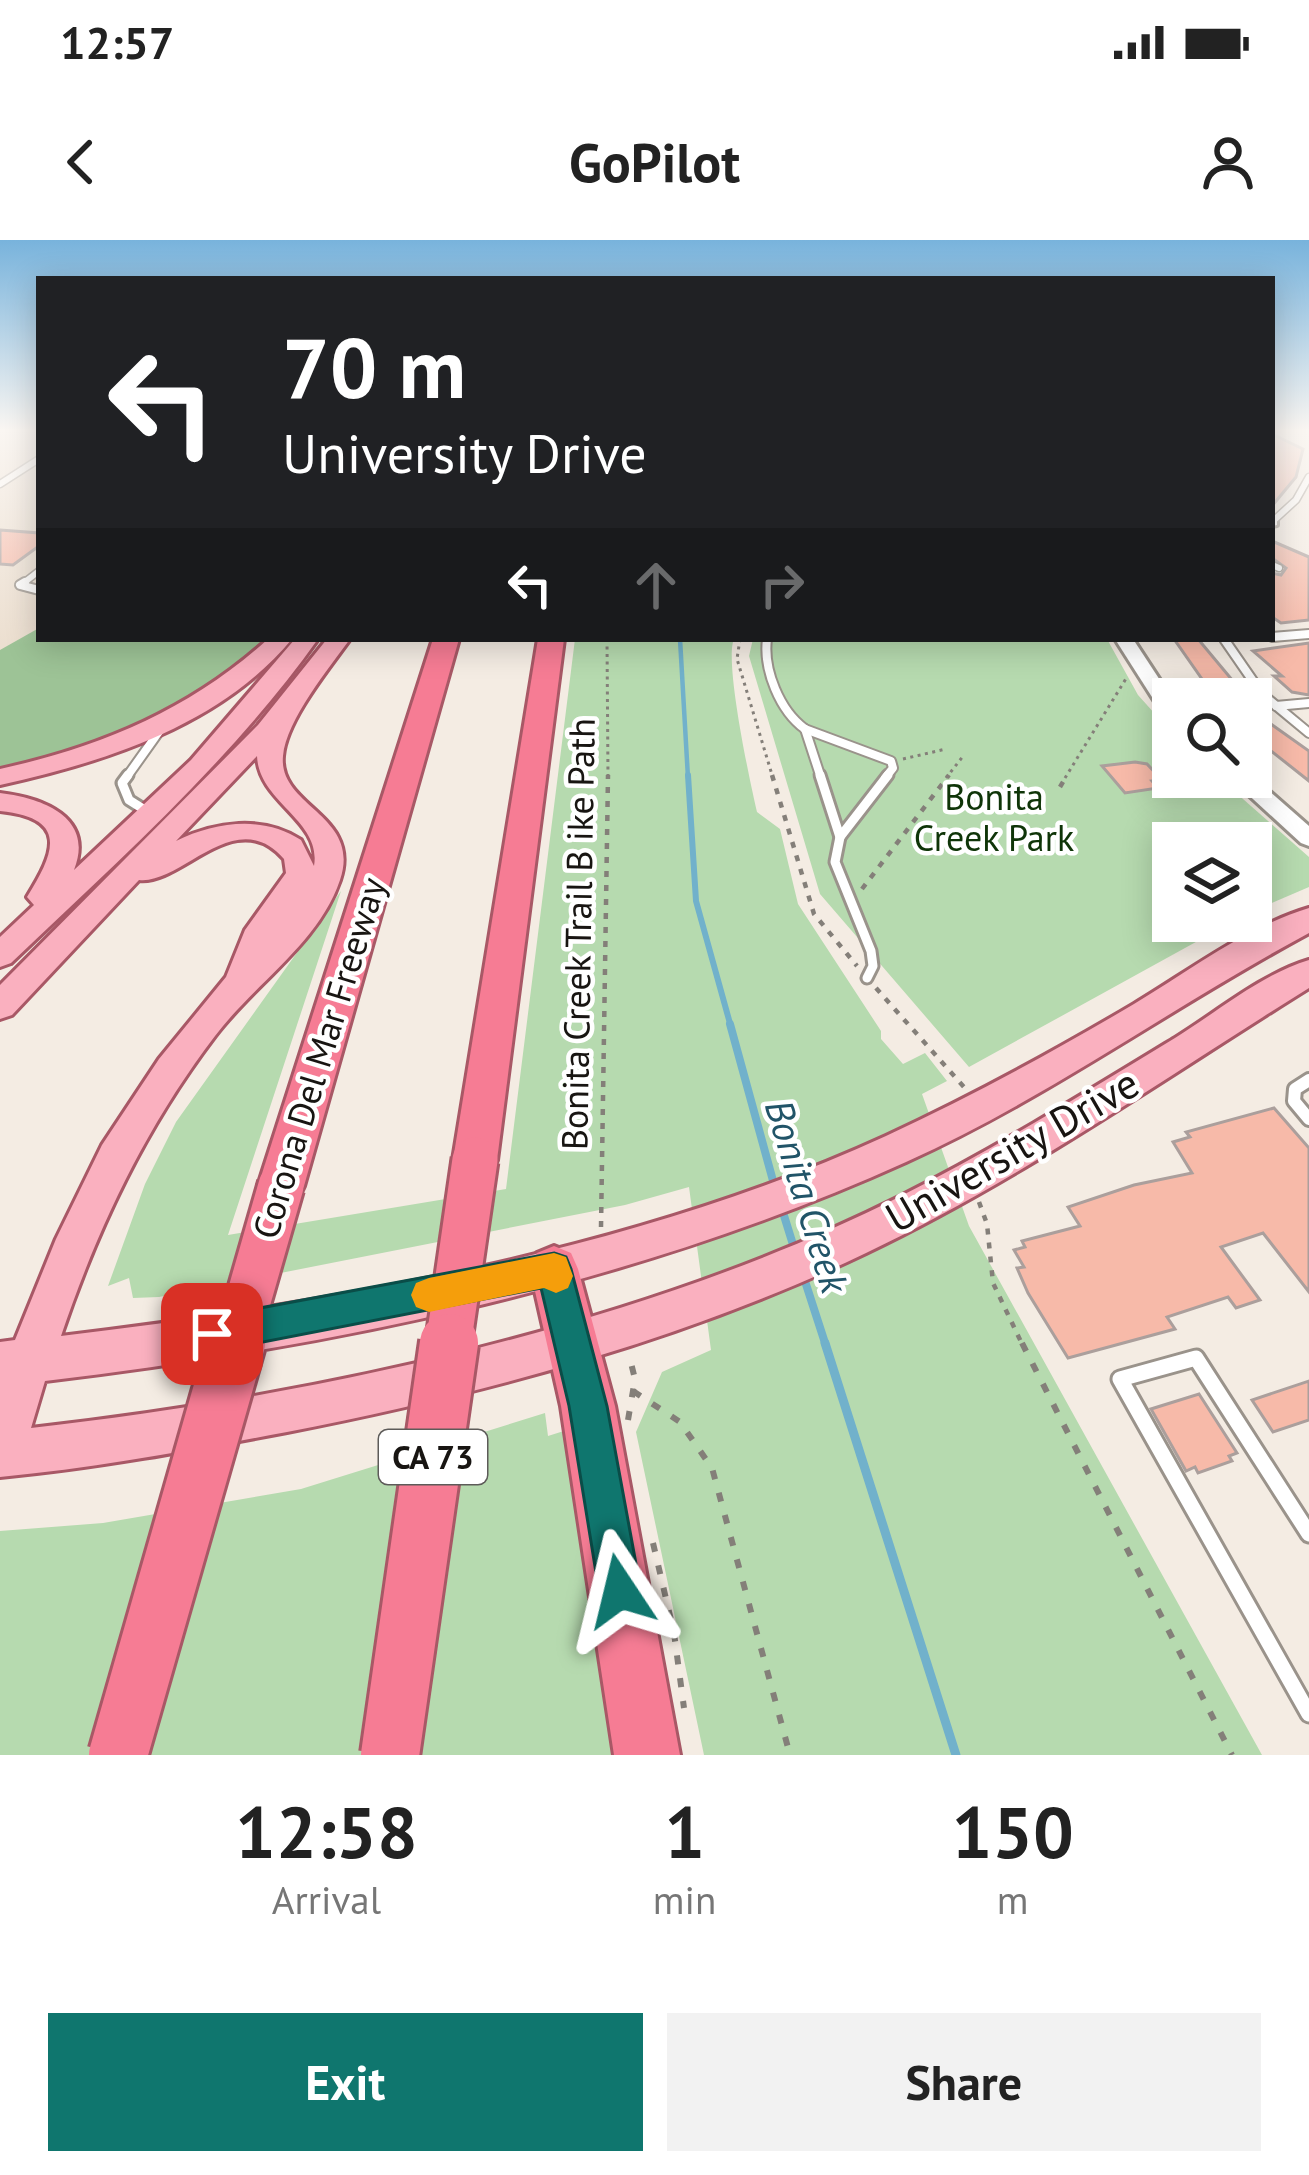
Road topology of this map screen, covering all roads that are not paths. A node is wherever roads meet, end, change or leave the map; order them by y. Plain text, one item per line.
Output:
1 (36, 573) edge
2 (36, 589) edge
3 (1309, 634) edge
4 (1275, 637) edge
5 (278, 642) edge
6 (305, 642) edge
7 (337, 642) edge
8 (445, 642) edge
9 (551, 642) edge
10 (767, 642) edge
11 (1126, 642) edge
12 (1144, 642) edge
13 (1226, 642) edge
14 (1166, 678) edge
15 (308, 683) junction
16 (1152, 685) edge
17 (1309, 703) edge
18 (1276, 706) junction
19 (166, 723) junction
20 (805, 729) junction
21 (1309, 733) edge
22 (0, 777) edge
23 (1272, 785) edge
24 (1264, 798) edge
25 (0, 802) edge
26 (151, 813) junction
27 (1309, 817) edge
28 (840, 837) junction
29 (1309, 838) edge
30 (100, 902) junction
31 (40, 910) junction
32 (1309, 919) edge
33 (0, 952) edge
34 (1309, 972) edge
35 (867, 978) dead end
36 (240, 983) junction
37 (0, 1006) edge
38 (1309, 1080) edge
39 (1309, 1118) edge
40 (554, 1269) junction
41 (598, 1339) junction
42 (15, 1362) edge
43 (0, 1452) edge
44 (1309, 1534) edge
45 (1309, 1714) edge
46 (118, 1755) edge
47 (390, 1755) edge
48 (647, 1755) edge

1 - 2 lane
3 - 4 lane
5 - 19 main road
6 - 26 main road
7 - 15 main road
8 - 46 highway, Corona Del Mar Freeway, bridge
9 - 47 highway, CA 73, bridge
10 - 20 lane
11 - 16 street
12 - 14 street
13 - 18 lane
15 - 30 main road
15 - 36 main road
17 - 18 lane
18 - 21 lane
19 - 22 main road
19 - 26 lane
20 - 28 lane
20 - 28 lane
23 - 27 street
24 - 29 street
25 - 31 main road
26 - 31 main road
28 - 35 lane
30 - 36 main road
30 - 37 main road
31 - 33 main road
32 - 40 main road, University Drive
34 - 41 main road, University Drive
36 - 42 main road
38 - 39 lane
40 - 41 highway
40 - 42 main road, University Drive
41 - 43 main road, University Drive
41 - 48 highway
42 - 43 main road
44 - 45 lane

